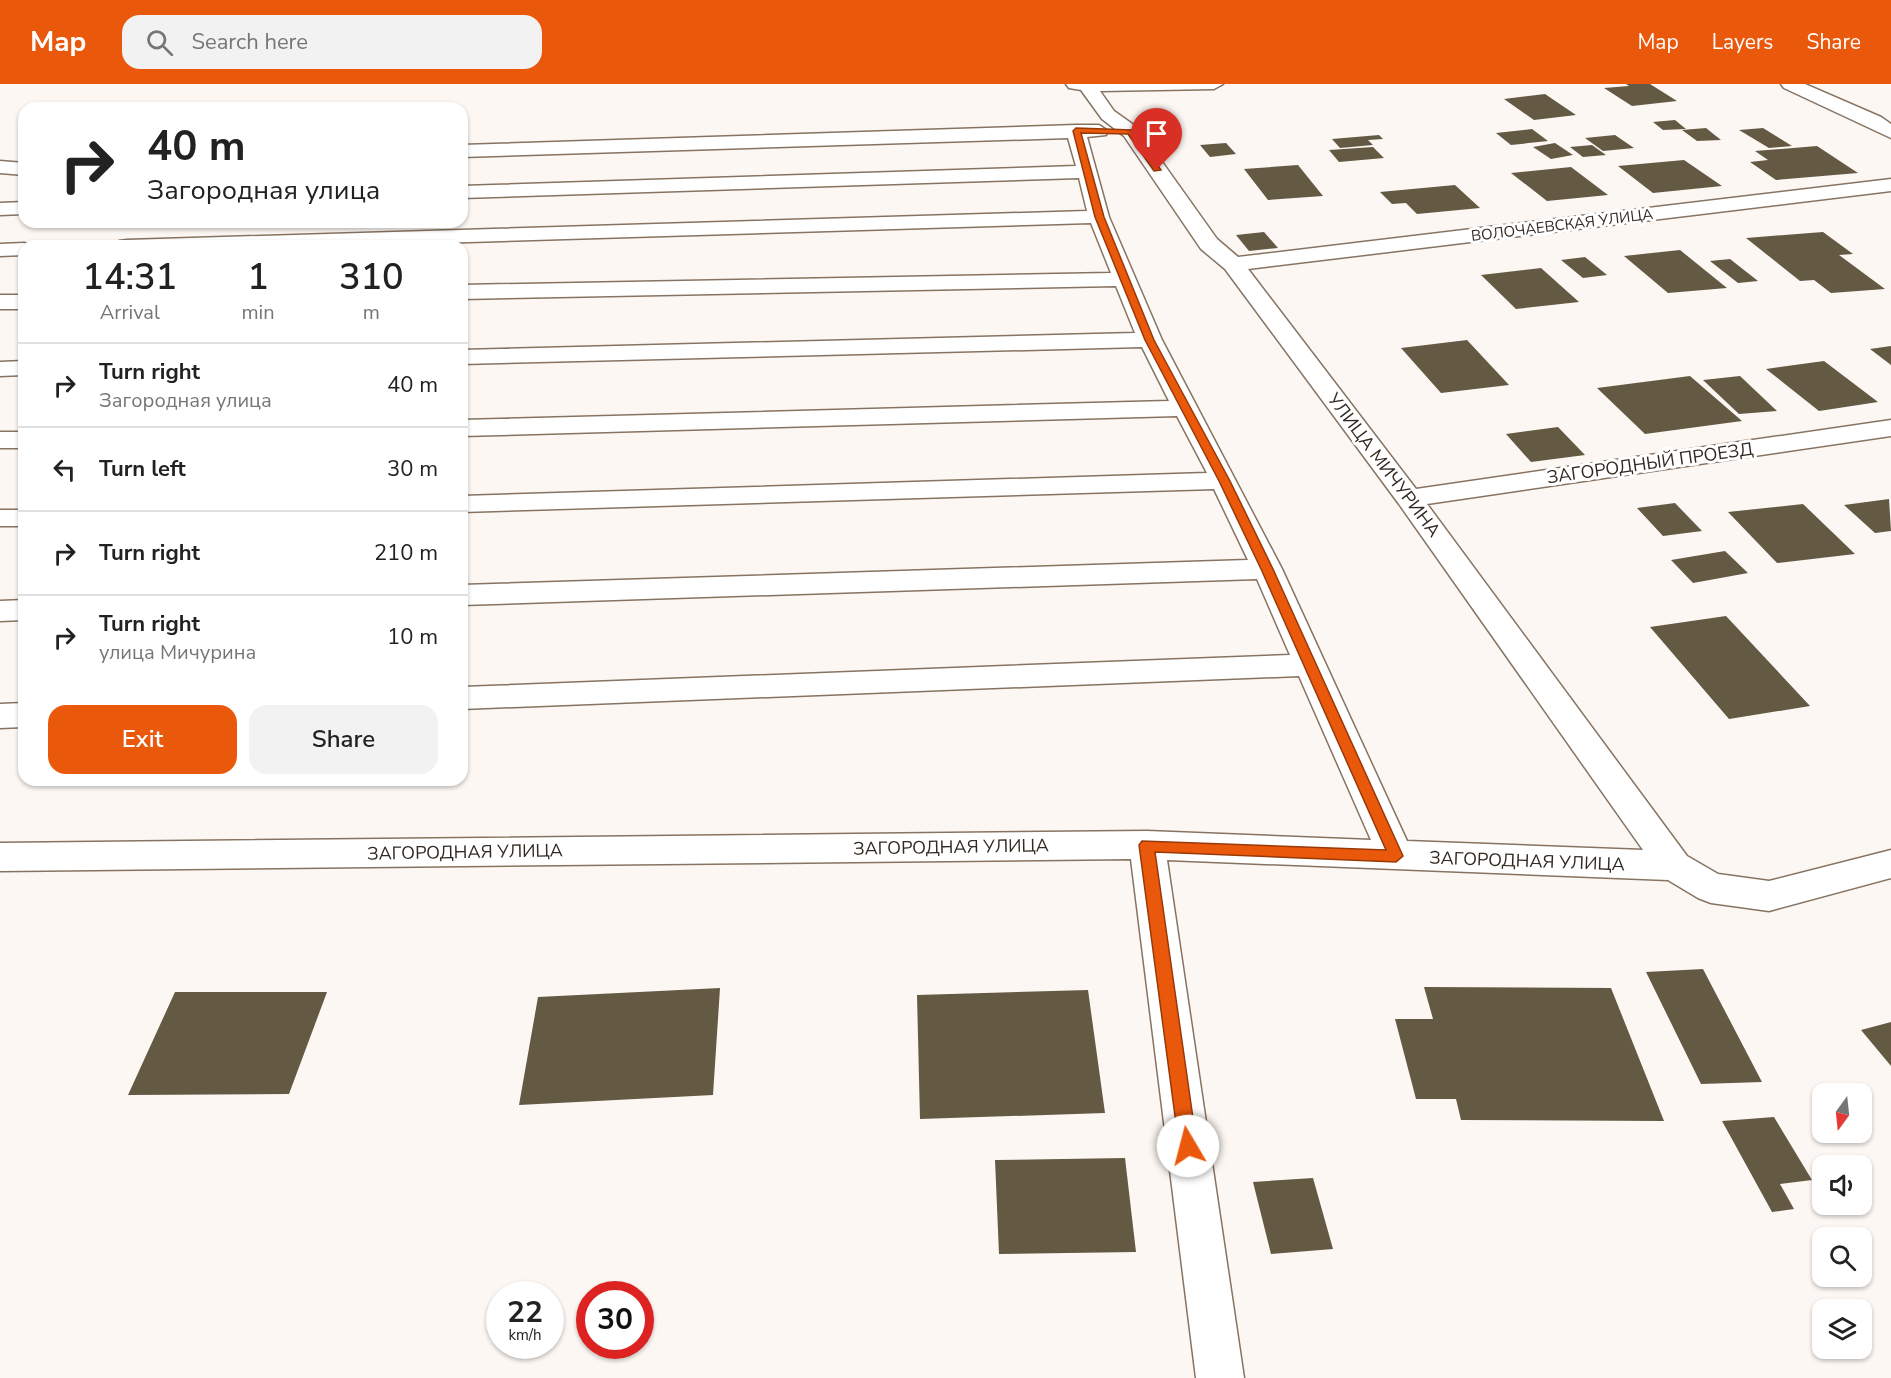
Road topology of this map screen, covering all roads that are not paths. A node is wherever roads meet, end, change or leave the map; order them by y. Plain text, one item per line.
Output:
1 (1214, 84) edge
2 (1790, 84) edge
3 (1081, 85) edge
4 (1076, 131) junction
5 (1131, 132) junction
6 (1891, 132) edge
7 (468, 151) edge
8 (0, 167) edge
9 (18, 168) edge
10 (1087, 172) junction
11 (1891, 185) edge
12 (468, 192) edge
13 (18, 208) edge
14 (0, 210) edge
15 (1099, 217) junction
16 (328, 240) edge
17 (18, 249) edge
18 (0, 250) edge
19 (1233, 264) junction
20 (1123, 279) junction
21 (468, 292) edge
22 (0, 302) edge
23 (18, 302) edge
24 (1150, 340) junction
25 (468, 357) edge
26 (18, 368) edge
27 (0, 369) edge
28 (1187, 408) junction
29 (468, 428) edge
30 (1891, 428) edge
31 (0, 440) edge
32 (18, 440) edge
33 (1224, 481) junction
34 (1409, 498) junction
35 (468, 504) edge
36 (0, 518) edge
37 (18, 518) edge
38 (1267, 569) junction
39 (468, 596) edge
40 (18, 610) edge
41 (0, 611) edge
42 (1310, 665) junction
43 (468, 698) edge
44 (0, 716) edge
45 (18, 716) edge
46 (1147, 845) junction
47 (1396, 856) junction
48 (0, 857) edge
49 (1891, 864) edge
50 (1674, 866) junction
51 (1220, 1378) edge

1 - 3 street
2 - 6 street
3 - 5 street, УЛИЦА МИЧУРИНА
4 - 5 street
4 - 7 street
4 - 10 street
5 - 19 street, УЛИЦА МИЧУРИНА
8 - 9 street
10 - 12 street
10 - 15 street
11 - 19 street, ВОЛОЧАЕВСКАЯ УЛИЦА
13 - 14 street
15 - 16 street
15 - 20 street
17 - 18 street
19 - 34 street, УЛИЦА МИЧУРИНА
20 - 21 street
20 - 24 street
22 - 23 street
24 - 25 street
24 - 28 street
26 - 27 street
28 - 29 street
28 - 33 street
30 - 34 street, ЗАГОРОДНЫЙ ПРОЕЗД
31 - 32 street
33 - 35 street
33 - 38 street
34 - 50 street, УЛИЦА МИЧУРИНА
36 - 37 street
38 - 39 street
38 - 42 street
40 - 41 street
42 - 43 street
42 - 47 street
44 - 45 street
46 - 47 street, ЗАГОРОДНАЯ УЛИЦА
46 - 48 street, ЗАГОРОДНАЯ УЛИЦА
46 - 51 street
47 - 50 street, ЗАГОРОДНАЯ УЛИЦА
49 - 50 street, ЗАГОРОДНАЯ УЛИЦА

